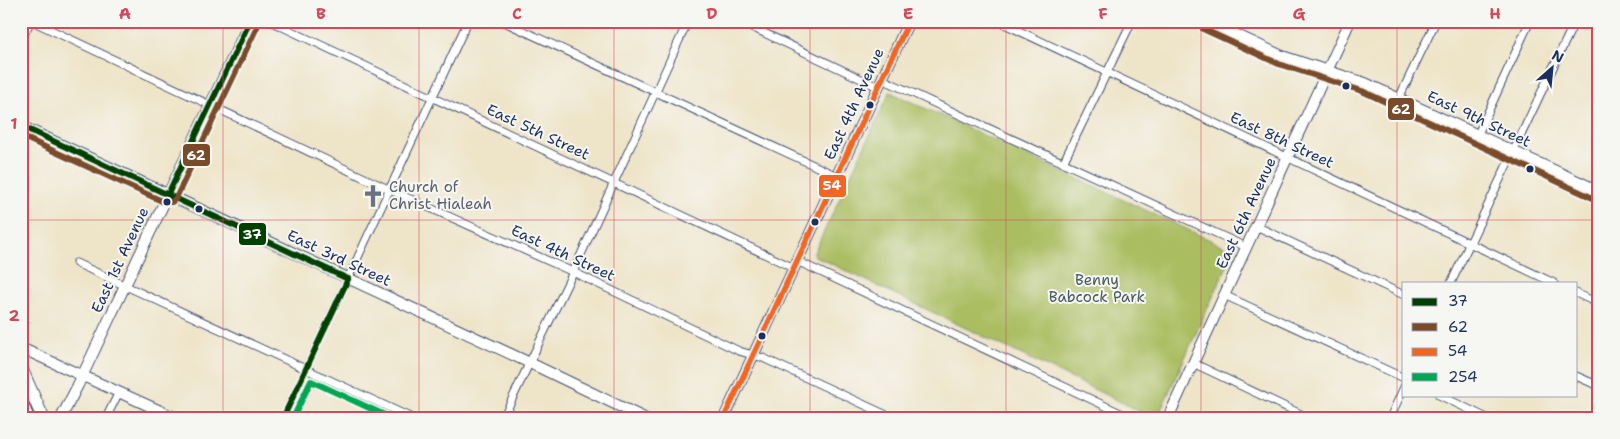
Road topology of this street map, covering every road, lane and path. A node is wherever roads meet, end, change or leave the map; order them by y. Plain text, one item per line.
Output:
1 (30, 21) edge
2 (250, 21) edge
3 (270, 21) edge
4 (468, 21) edge
5 (502, 21) edge
6 (688, 21) edge
7 (739, 21) edge
8 (909, 21) edge
9 (998, 21) edge
10 (1132, 21) edge
11 (1207, 21) edge
12 (1350, 21) edge
13 (1436, 21) edge
14 (1530, 21) edge
15 (1575, 21) edge
16 (21, 37) edge
17 (1327, 70) junction
18 (1107, 73) junction
19 (880, 83) junction
20 (656, 92) junction
21 (433, 98) junction
22 (1399, 98) junction
23 (211, 106) junction
24 (21, 126) edge
25 (1478, 134) junction
26 (1514, 151) junction
27 (1288, 158) junction
28 (1063, 163) junction
29 (837, 176) junction
30 (614, 183) junction
31 (390, 190) junction
32 (1599, 191) edge
33 (168, 194) junction
34 (1256, 226) junction
35 (1470, 243) junction
36 (1246, 247) junction
37 (76, 263) dead end
38 (795, 265) junction
39 (573, 272) junction
40 (348, 279) junction
41 (1452, 282) edge
42 (1552, 282) edge
43 (125, 286) junction
44 (1402, 294) edge
45 (1578, 294) edge
46 (1224, 295) junction
47 (1599, 304) edge
48 (21, 348) edge
49 (753, 356) junction
50 (530, 363) junction
51 (1193, 364) junction
52 (21, 368) edge
53 (306, 369) junction
54 (83, 376) junction
55 (1402, 377) edge
56 (1578, 377) edge
57 (1599, 386) edge
58 (1402, 391) edge
59 (119, 392) junction
60 (1442, 396) edge
61 (21, 403) edge
62 (28, 418) edge
63 (43, 418) edge
64 (61, 418) edge
65 (106, 418) edge
66 (176, 418) edge
67 (283, 418) edge
68 (412, 418) edge
69 (503, 418) edge
70 (644, 418) edge
71 (724, 418) edge
72 (893, 418) edge
73 (1131, 418) edge
74 (1168, 418) edge
75 (1309, 418) edge
76 (1390, 418) edge
77 (1487, 418) edge

1 - 16 street
1 - 23 street, East 4th Street
2 - 23 street, East 1st Avenue
3 - 21 street, East 5th Street
4 - 21 street
5 - 20 street
6 - 20 street
7 - 19 street
8 - 19 street, East 4th Avenue
9 - 18 street, East 8th Street
10 - 18 street
11 - 17 street, East 9th Street
12 - 17 street, East 6th Avenue
13 - 22 street
14 - 25 street
15 - 26 street
17 - 22 street, East 9th Street
17 - 27 street, East 6th Avenue
18 - 27 street, East 8th Street
18 - 28 street
19 - 28 street
19 - 29 street, East 4th Avenue
20 - 29 street
20 - 30 street
21 - 30 street, East 5th Street
21 - 31 street
22 - 25 street, East 9th Street
23 - 31 street, East 4th Street
23 - 33 street, East 1st Avenue
24 - 33 street, East 3rd Street
25 - 26 street, East 9th Street
26 - 32 street, East 9th Street
26 - 35 street
27 - 34 street, East 6th Avenue
27 - 35 street, East 8th Street
28 - 36 street
29 - 38 street, East 4th Avenue
30 - 38 street, East 5th Street
30 - 39 street
31 - 39 street, East 4th Street
31 - 40 street
33 - 40 street, East 3rd Street
33 - 43 street, East 1st Avenue
34 - 36 street, East 6th Avenue
34 - 44 street
35 - 41 street
35 - 42 street, East 8th Street
36 - 46 street, East 6th Avenue
37 - 43 street
38 - 49 street, East 4th Avenue
38 - 73 street, East 5th Street
39 - 49 street, East 4th Street
39 - 50 street
40 - 50 street, East 3rd Street
40 - 53 street
43 - 53 street
43 - 54 street, East 1st Avenue
45 - 47 street
46 - 51 street, East 6th Avenue
46 - 55 street
48 - 54 street
49 - 71 street, East 4th Avenue
49 - 72 street, East 4th Street
50 - 69 street
50 - 70 street, East 3rd Street
51 - 74 street, East 6th Avenue
51 - 75 street
52 - 63 highway
53 - 67 street
53 - 68 street
54 - 59 street
54 - 64 street, East 1st Avenue
56 - 57 street
58 - 76 street
59 - 65 street
59 - 66 street
60 - 77 street
61 - 62 highway

